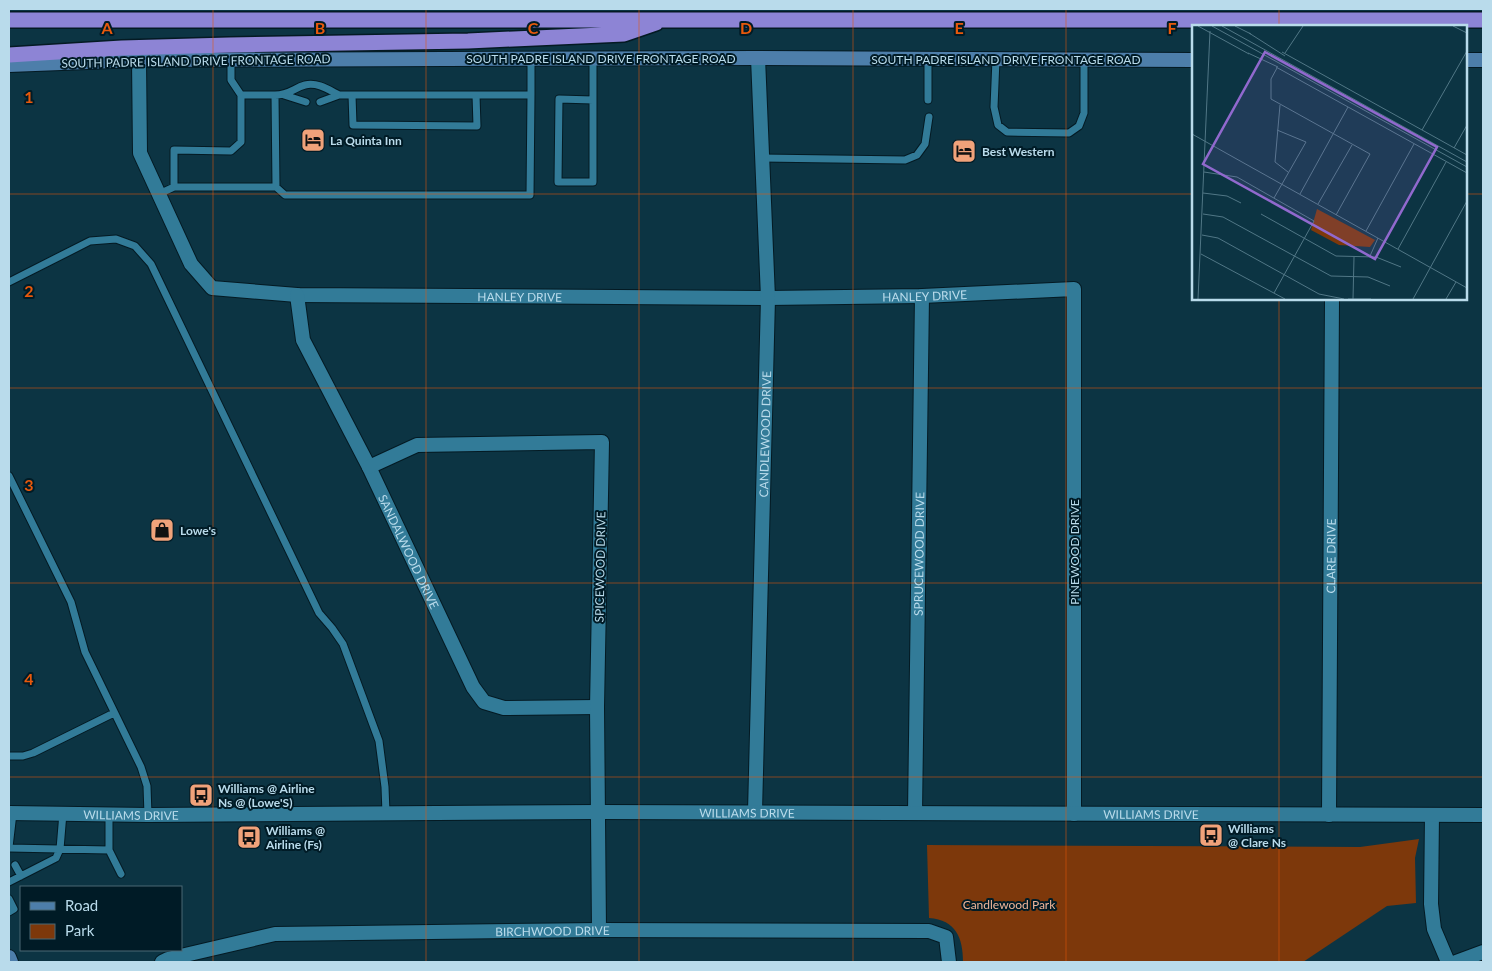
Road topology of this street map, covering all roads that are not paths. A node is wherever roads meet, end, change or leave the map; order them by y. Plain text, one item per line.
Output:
1 (667, 19) junction
2 (9, 20) edge
3 (1483, 20) edge
4 (9, 55) edge
5 (593, 58) junction
6 (758, 58) junction
7 (530, 59) junction
8 (928, 59) junction
9 (996, 59) junction
10 (139, 60) junction
11 (231, 60) junction
12 (1084, 60) junction
13 (1192, 60) edge
14 (1467, 60) edge
15 (1483, 60) edge
16 (9, 65) edge
17 (241, 95) junction
18 (276, 95) junction
19 (284, 95) junction
20 (339, 95) junction
21 (352, 95) junction
22 (476, 95) junction
23 (531, 95) junction
24 (593, 100) junction
25 (928, 100) dead end
26 (306, 102) dead end
27 (320, 102) dead end
28 (928, 117) dead end
29 (762, 158) junction
30 (174, 187) junction
31 (276, 187) junction
32 (159, 194) junction
33 (9, 282) edge
34 (1074, 290) joint
35 (297, 295) junction
36 (922, 296) junction
37 (768, 298) junction
38 (1332, 300) edge
39 (368, 467) junction
40 (9, 476) edge
41 (597, 707) junction
42 (114, 713) junction
43 (9, 756) edge
44 (598, 812) junction
45 (755, 812) junction
46 (11, 813) edge
47 (63, 813) junction
48 (386, 813) junction
49 (915, 813) junction
50 (109, 814) junction
51 (1074, 814) junction
52 (1329, 814) junction
53 (148, 815) junction
54 (1432, 815) junction
55 (1483, 815) edge
56 (9, 848) edge
57 (60, 849) junction
58 (109, 850) junction
59 (10, 856) edge
60 (15, 866) dead end
61 (121, 874) dead end
62 (21, 876) junction
63 (9, 882) edge
64 (9, 899) edge
65 (9, 912) edge
66 (599, 930) junction
67 (1483, 952) edge
68 (9, 957) edge
69 (12, 962) edge
70 (162, 962) edge
71 (949, 962) edge
72 (1448, 962) edge
73 (1456, 962) edge

1 - 2 highway
1 - 3 highway
1 - 4 highway
5 - 6 main road, SOUTH PADRE ISLAND DRIVE FRONTAGE ROAD
5 - 7 main road, SOUTH PADRE ISLAND DRIVE FRONTAGE ROAD
5 - 24 lane
6 - 8 main road, SOUTH PADRE ISLAND DRIVE FRONTAGE ROAD
6 - 29 street, CANDLEWOOD DRIVE
7 - 11 main road, SOUTH PADRE ISLAND DRIVE FRONTAGE ROAD
7 - 23 lane
8 - 9 main road, SOUTH PADRE ISLAND DRIVE FRONTAGE ROAD
8 - 25 lane
9 - 12 main road, SOUTH PADRE ISLAND DRIVE FRONTAGE ROAD
9 - 12 lane
10 - 11 main road, SOUTH PADRE ISLAND DRIVE FRONTAGE ROAD
10 - 16 main road, SOUTH PADRE ISLAND DRIVE FRONTAGE ROAD
10 - 32 street, HANLEY DRIVE
11 - 17 lane
12 - 13 main road, SOUTH PADRE ISLAND DRIVE FRONTAGE ROAD
14 - 15 main road
17 - 18 lane
17 - 30 lane
18 - 19 lane
18 - 31 lane
19 - 20 lane
19 - 26 lane
20 - 21 lane
20 - 27 lane
21 - 22 lane
21 - 22 lane
22 - 23 lane
23 - 31 lane
24 - 24 lane
28 - 29 lane
29 - 37 street, CANDLEWOOD DRIVE
30 - 31 lane
30 - 32 lane
32 - 35 street, HANLEY DRIVE
33 - 48 lane
34 - 36 street, HANLEY DRIVE
34 - 51 street, PINEWOOD DRIVE
35 - 37 street, HANLEY DRIVE
35 - 39 street, SANDALWOOD DRIVE
36 - 37 street, HANLEY DRIVE
36 - 49 street, SPRUCEWOOD DRIVE
37 - 45 street, CANDLEWOOD DRIVE
38 - 52 street, CLARE DRIVE
39 - 41 street, SANDALWOOD DRIVE
39 - 41 street, SPICEWOOD DRIVE
40 - 42 lane
41 - 44 street, SPICEWOOD DRIVE
42 - 43 lane
42 - 53 lane
44 - 45 street, WILLIAMS DRIVE
44 - 48 street, WILLIAMS DRIVE
44 - 66 street, SPICEWOOD DRIVE
45 - 49 street, WILLIAMS DRIVE
46 - 47 street, WILLIAMS DRIVE
46 - 56 lane
47 - 50 street, WILLIAMS DRIVE
47 - 57 lane
48 - 53 street, WILLIAMS DRIVE
49 - 51 street, WILLIAMS DRIVE
50 - 53 street, WILLIAMS DRIVE
50 - 58 lane
51 - 52 street, WILLIAMS DRIVE
52 - 54 street, WILLIAMS DRIVE
54 - 55 street, WILLIAMS DRIVE
54 - 72 street
56 - 57 lane
56 - 59 lane
57 - 58 lane
57 - 62 lane
58 - 61 lane
60 - 62 lane
62 - 63 lane
64 - 65 lane
66 - 70 street, BIRCHWOOD DRIVE
66 - 71 street, BIRCHWOOD DRIVE
67 - 73 street
68 - 69 main road

